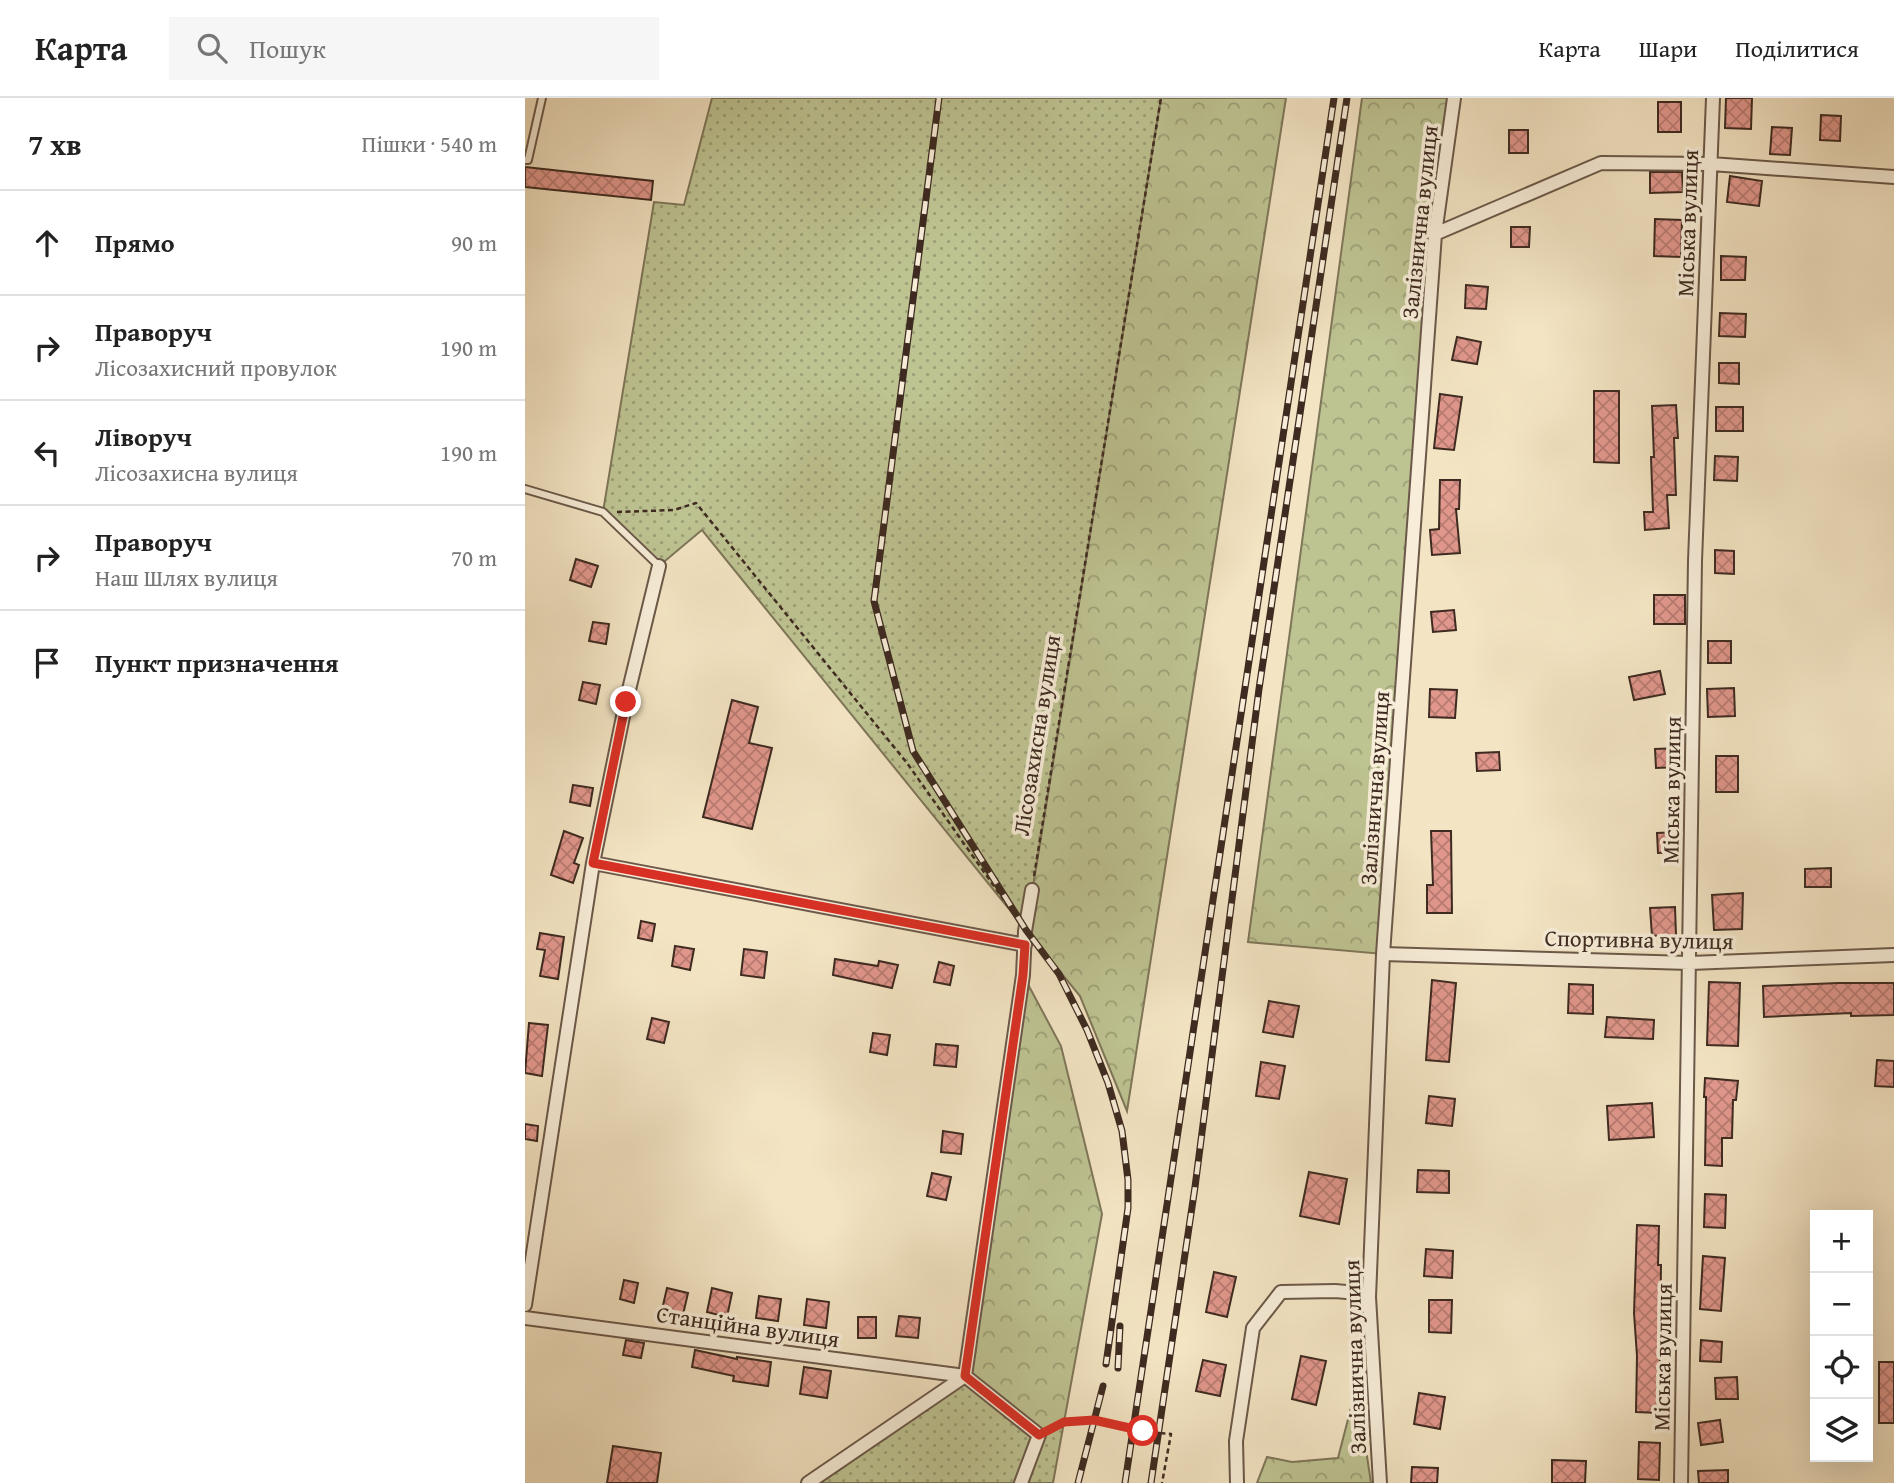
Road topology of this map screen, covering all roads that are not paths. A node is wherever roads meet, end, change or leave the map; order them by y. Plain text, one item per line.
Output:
1 (542, 98) edge
2 (1454, 98) edge
3 (1713, 98) edge
4 (525, 160) edge
5 (1711, 164) junction
6 (1894, 177) edge
7 (1435, 234) junction
8 (525, 489) edge
9 (659, 566) joint
10 (593, 863) junction
11 (1032, 890) road end
12 (1025, 938) junction
13 (1384, 954) junction
14 (1894, 956) edge
15 (1690, 963) junction
16 (1369, 1294) junction
17 (525, 1305) edge
18 (525, 1318) edge
19 (965, 1376) junction
20 (808, 1483) edge
21 (1021, 1483) edge
22 (1237, 1483) edge
23 (1380, 1483) edge
24 (1681, 1483) edge

1 - 4 lane
2 - 7 street, Залізнична вулиця
3 - 5 street, Міська вулиця
5 - 6 street
5 - 7 street
5 - 15 street, Міська вулиця
7 - 13 street, Залізнична вулиця
8 - 9 lane
9 - 10 street
10 - 12 street
10 - 17 street
11 - 12 street
12 - 19 street
13 - 15 street, Спортивна вулиця
13 - 16 street, Залізнична вулиця
14 - 15 street, Спортивна вулиця
15 - 24 street, Міська вулиця
16 - 22 street
16 - 23 street, Залізнична вулиця
18 - 19 street, Станційна вулиця
19 - 20 street
19 - 21 street

